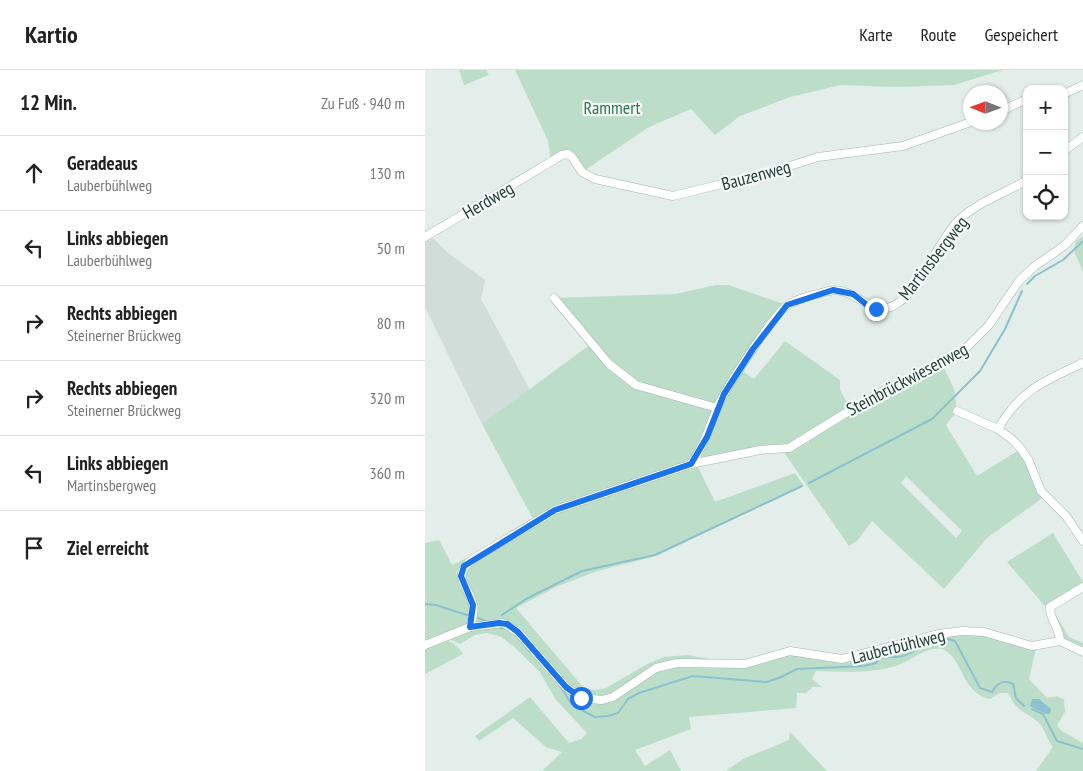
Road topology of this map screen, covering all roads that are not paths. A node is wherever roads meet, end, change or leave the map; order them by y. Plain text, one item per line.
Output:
1 (1083, 85) edge
2 (1068, 92) edge
3 (1023, 102) edge
4 (1008, 108) edge
5 (963, 125) edge
6 (1083, 137) edge
7 (1068, 147) edge
8 (551, 162) joint
9 (1023, 182) edge
10 (1083, 226) edge
11 (425, 237) edge
12 (554, 298) dead end
13 (1083, 363) edge
14 (717, 408) junction
15 (957, 411) dead end
16 (998, 429) junction
17 (691, 464) junction
18 (1083, 541) edge
19 (1083, 587) edge
20 (471, 624) junction
21 (1060, 641) junction
22 (425, 645) edge
23 (1083, 652) edge

1 - 2 street
3 - 4 street
5 - 8 street, Bauzenweg
6 - 7 street
8 - 11 street, Herdweg
9 - 14 street, Martinsbergweg
10 - 17 street, Steinbrückwiesenweg
12 - 14 street
13 - 16 street
14 - 17 street, Martinsbergweg
15 - 16 street
16 - 18 street
17 - 20 street, Steinbrückwiesenweg
19 - 21 street
20 - 21 street, Lauberbühlweg
20 - 22 street, Lauberbühlweg
21 - 23 street

